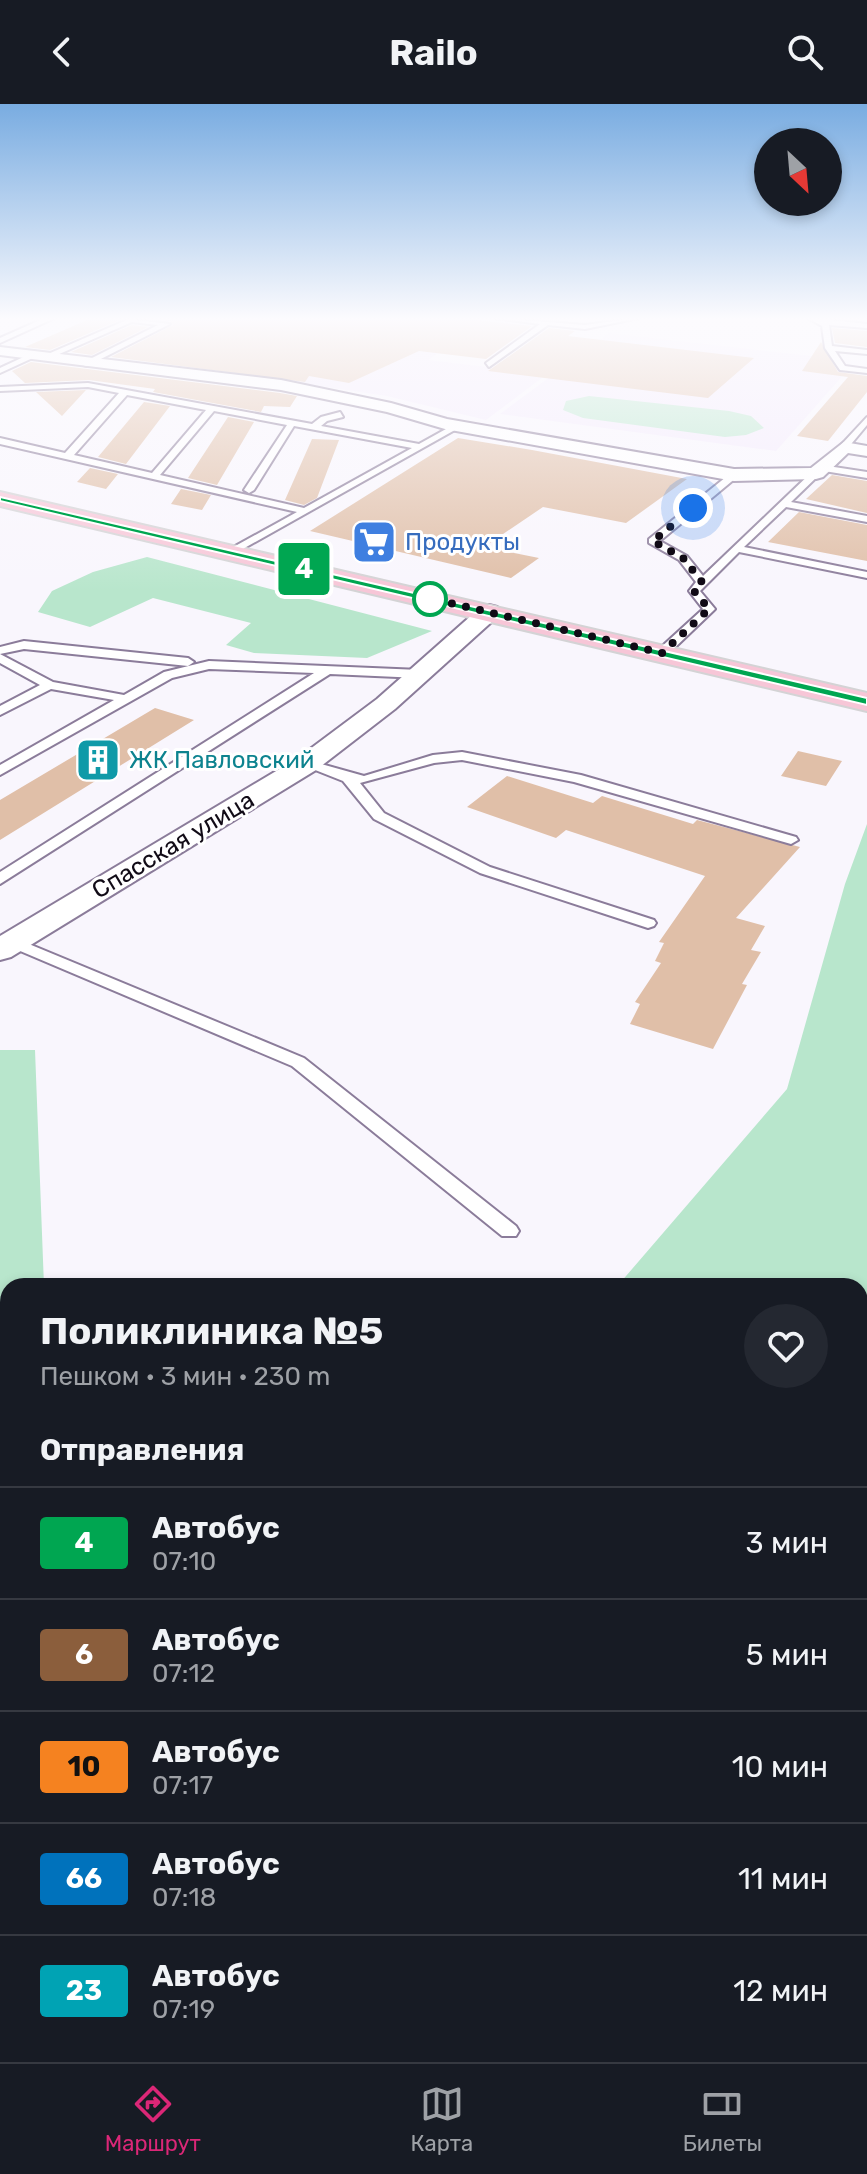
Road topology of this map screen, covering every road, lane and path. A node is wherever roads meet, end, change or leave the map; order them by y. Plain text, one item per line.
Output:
1 (110, 408) edge
2 (212, 408) edge
3 (214, 408) edge
4 (382, 408) edge
5 (340, 415) dead end
6 (867, 420) edge
7 (292, 423) junction
8 (458, 426) junction
9 (314, 427) junction
10 (0, 441) edge
11 (421, 447) junction
12 (844, 447) junction
13 (867, 451) edge
14 (67, 457) junction
15 (819, 470) junction
16 (734, 475) junction
17 (867, 475) edge
18 (154, 476) junction
19 (249, 490) dead end
20 (0, 499) edge
21 (784, 504) junction
22 (306, 511) junction
23 (867, 519) edge
24 (738, 549) junction
25 (232, 552) junction
26 (867, 575) edge
27 (702, 582) junction
28 (489, 612) junction
29 (0, 651) edge
30 (662, 653) junction
31 (0, 658) edge
32 (188, 662) dead end
33 (329, 669) junction
34 (420, 674) junction
35 (49, 685) junction
36 (127, 699) junction
37 (867, 702) edge
38 (0, 711) edge
39 (307, 764) junction
40 (0, 771) edge
41 (348, 778) junction
42 (791, 840) dead end
43 (0, 879) edge
44 (648, 923) dead end
45 (6, 946) edge
46 (509, 1231) dead end

1 - 14 lane
2 - 18 lane
3 - 7 lane
4 - 8 street
5 - 9 lane
6 - 12 lane
7 - 9 lane
7 - 19 lane
8 - 11 lane
8 - 16 street
9 - 11 lane
10 - 14 lane
11 - 22 lane
12 - 13 street
12 - 15 street
14 - 18 lane
15 - 16 street
15 - 17 lane
15 - 21 lane
16 - 27 lane
18 - 22 lane
20 - 25 main road
21 - 23 lane
21 - 24 lane
22 - 25 lane
24 - 26 lane
24 - 27 lane
25 - 28 main road
27 - 30 lane
28 - 30 main road
28 - 34 street, Спасская улица
29 - 32 lane
30 - 37 main road
31 - 35 lane
33 - 34 lane
33 - 36 lane
33 - 43 lane
34 - 39 street, Спасская улица
35 - 36 lane
35 - 38 lane
36 - 40 lane
39 - 41 lane
39 - 45 street, Спасская улица
41 - 42 lane
41 - 44 lane
45 - 46 lane

